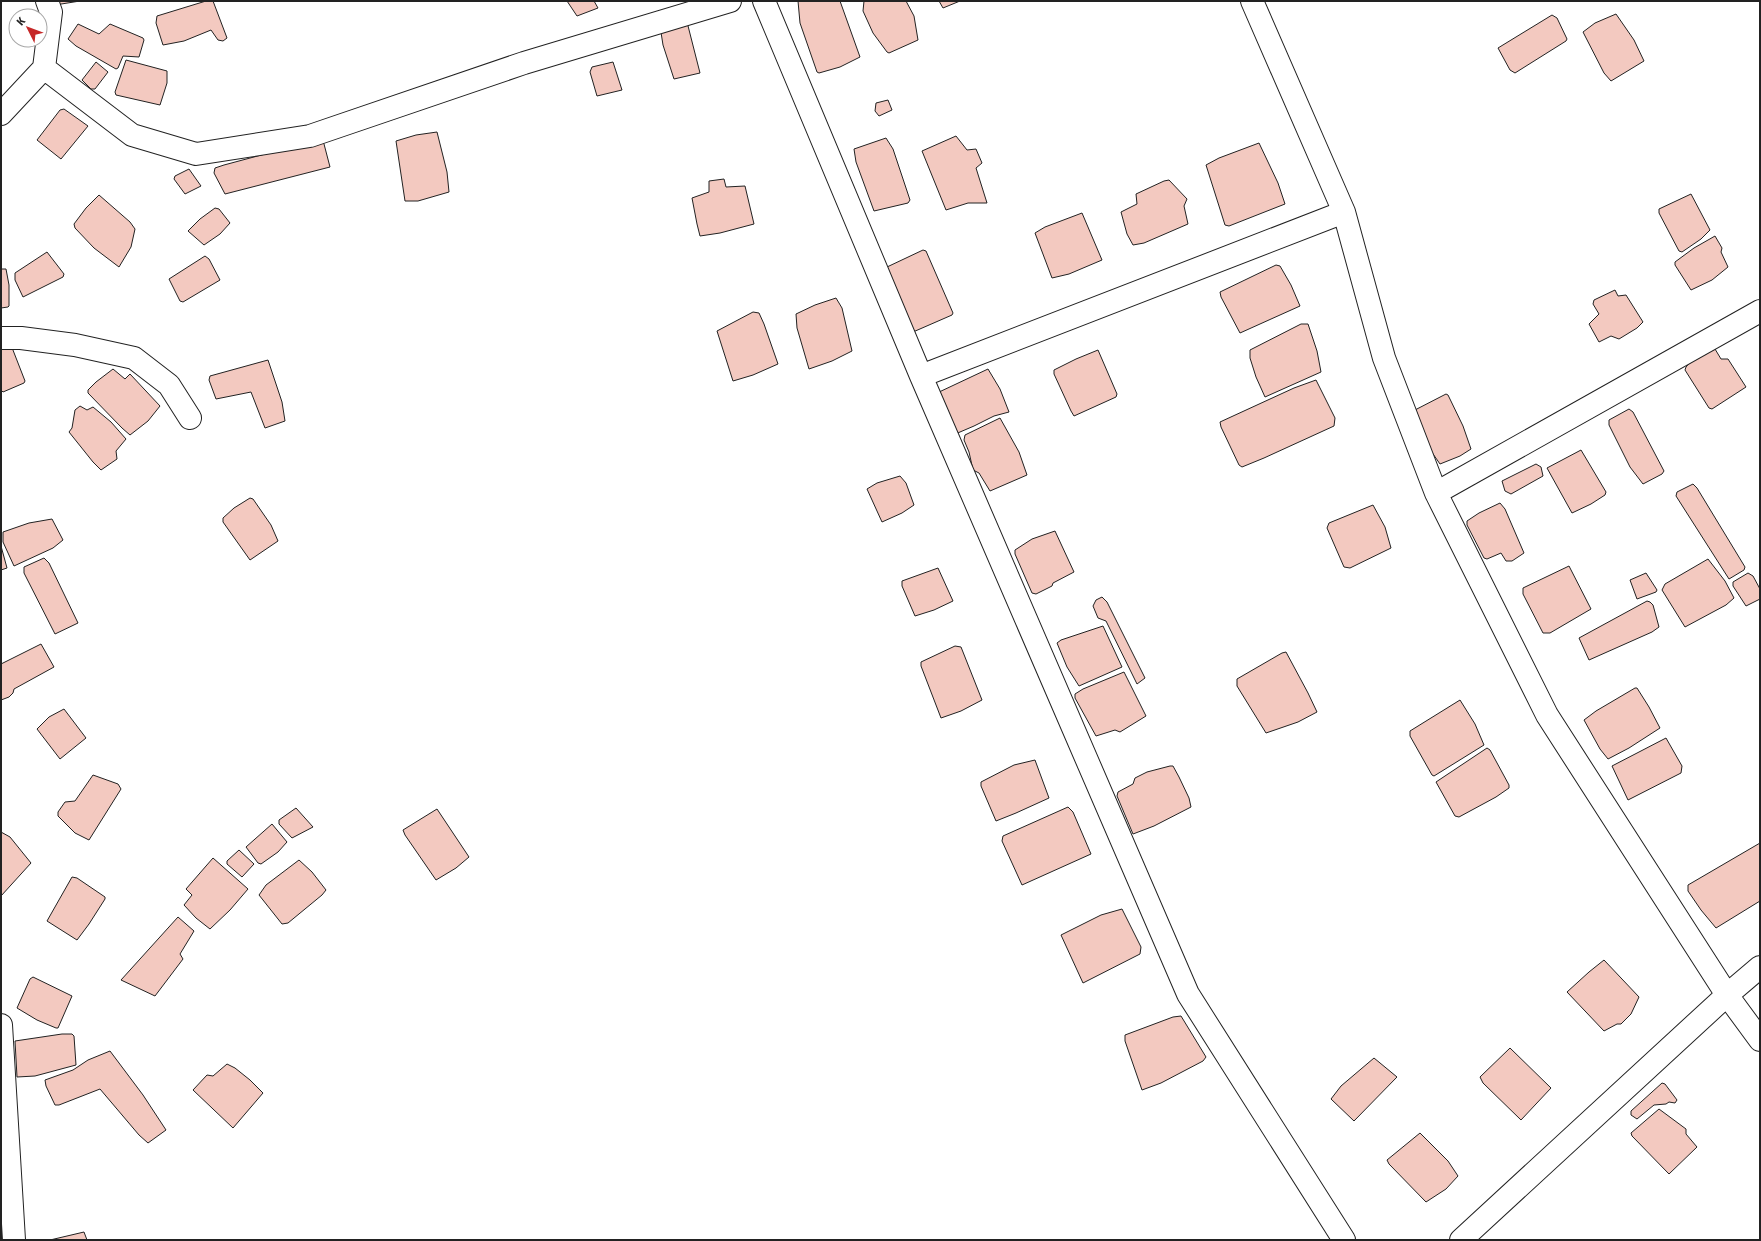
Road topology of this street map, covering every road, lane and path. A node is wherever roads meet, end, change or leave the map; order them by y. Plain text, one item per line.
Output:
1 (48, 1) edge
2 (730, 1) edge
3 (764, 1) edge
4 (1252, 1) edge
5 (44, 68) junction
6 (1, 114) edge
7 (1344, 212) junction
8 (1759, 313) edge
9 (1, 338) edge
10 (921, 376) junction
11 (190, 418) dead end
12 (1436, 493) junction
13 (1760, 967) edge
14 (1727, 995) junction
15 (1, 1025) edge
16 (1760, 1040) edge
17 (14, 1240) edge
18 (1344, 1240) edge
19 (1461, 1240) edge

1 - 5 street
2 - 5 street
3 - 10 street
4 - 7 street
5 - 6 street
7 - 10 street
7 - 12 street
8 - 12 street
9 - 11 street
10 - 18 street
12 - 14 street
13 - 14 street
14 - 16 street
14 - 19 street
15 - 17 street

